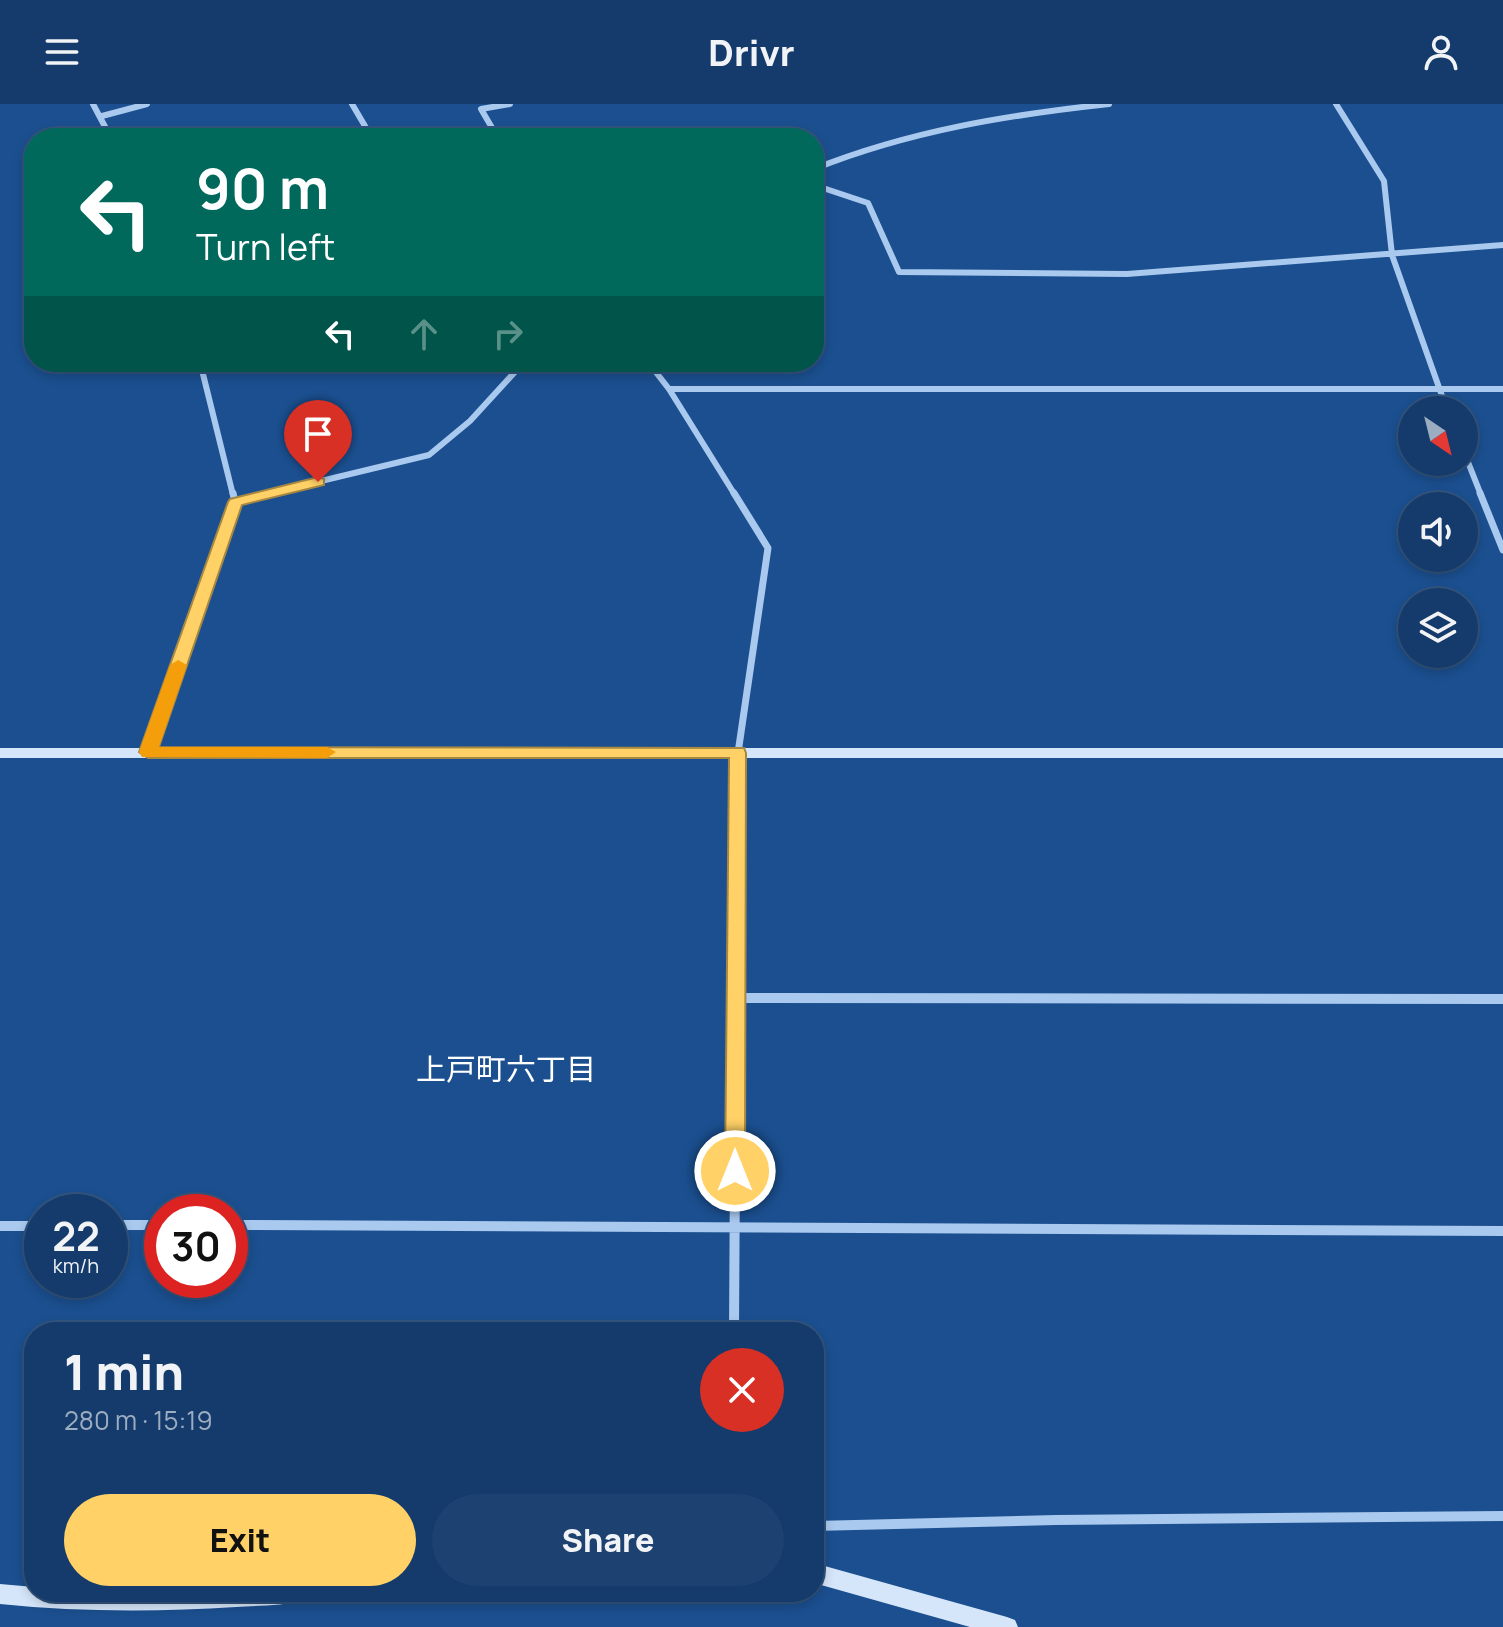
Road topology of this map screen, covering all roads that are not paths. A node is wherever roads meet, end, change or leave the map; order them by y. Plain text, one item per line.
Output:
1 (93, 104) edge
2 (147, 104) edge
3 (352, 104) edge
4 (510, 104) edge
5 (1109, 104) edge
6 (1336, 104) edge
7 (1073, 106) edge
8 (102, 116) junction
9 (107, 128) edge
10 (366, 128) edge
11 (492, 128) edge
12 (824, 165) edge
13 (824, 188) edge
14 (1503, 245) edge
15 (1392, 255) junction
16 (202, 372) edge
17 (515, 372) edge
18 (656, 372) edge
19 (1439, 388) junction
20 (669, 389) junction
21 (1503, 389) edge
22 (1442, 396) edge
23 (1474, 476) edge
24 (235, 502) junction
25 (1503, 550) edge
26 (148, 752) junction
27 (0, 753) edge
28 (738, 753) junction
29 (1503, 753) edge
30 (736, 998) junction
31 (1503, 999) edge
32 (248, 1225) edge
33 (0, 1226) edge
34 (24, 1226) edge
35 (734, 1229) junction
36 (1503, 1231) edge
37 (734, 1322) edge
38 (1503, 1516) edge
39 (824, 1526) edge
40 (824, 1576) edge
41 (0, 1594) edge
42 (24, 1597) edge
43 (1007, 1627) edge

1 - 8 street
2 - 8 street
3 - 10 street
4 - 11 street
5 - 7 street
6 - 15 street
7 - 12 street
8 - 9 street
13 - 15 street
14 - 15 street
15 - 19 street
16 - 24 street
17 - 24 street
18 - 20 street
19 - 20 street
19 - 21 street
19 - 22 street
20 - 28 street
23 - 25 street
24 - 26 street
26 - 27 street
26 - 28 street
28 - 29 street
28 - 30 street
30 - 31 street
30 - 35 street
32 - 35 street
33 - 34 street
35 - 36 street
35 - 37 street
38 - 39 street
40 - 43 street
41 - 42 street

